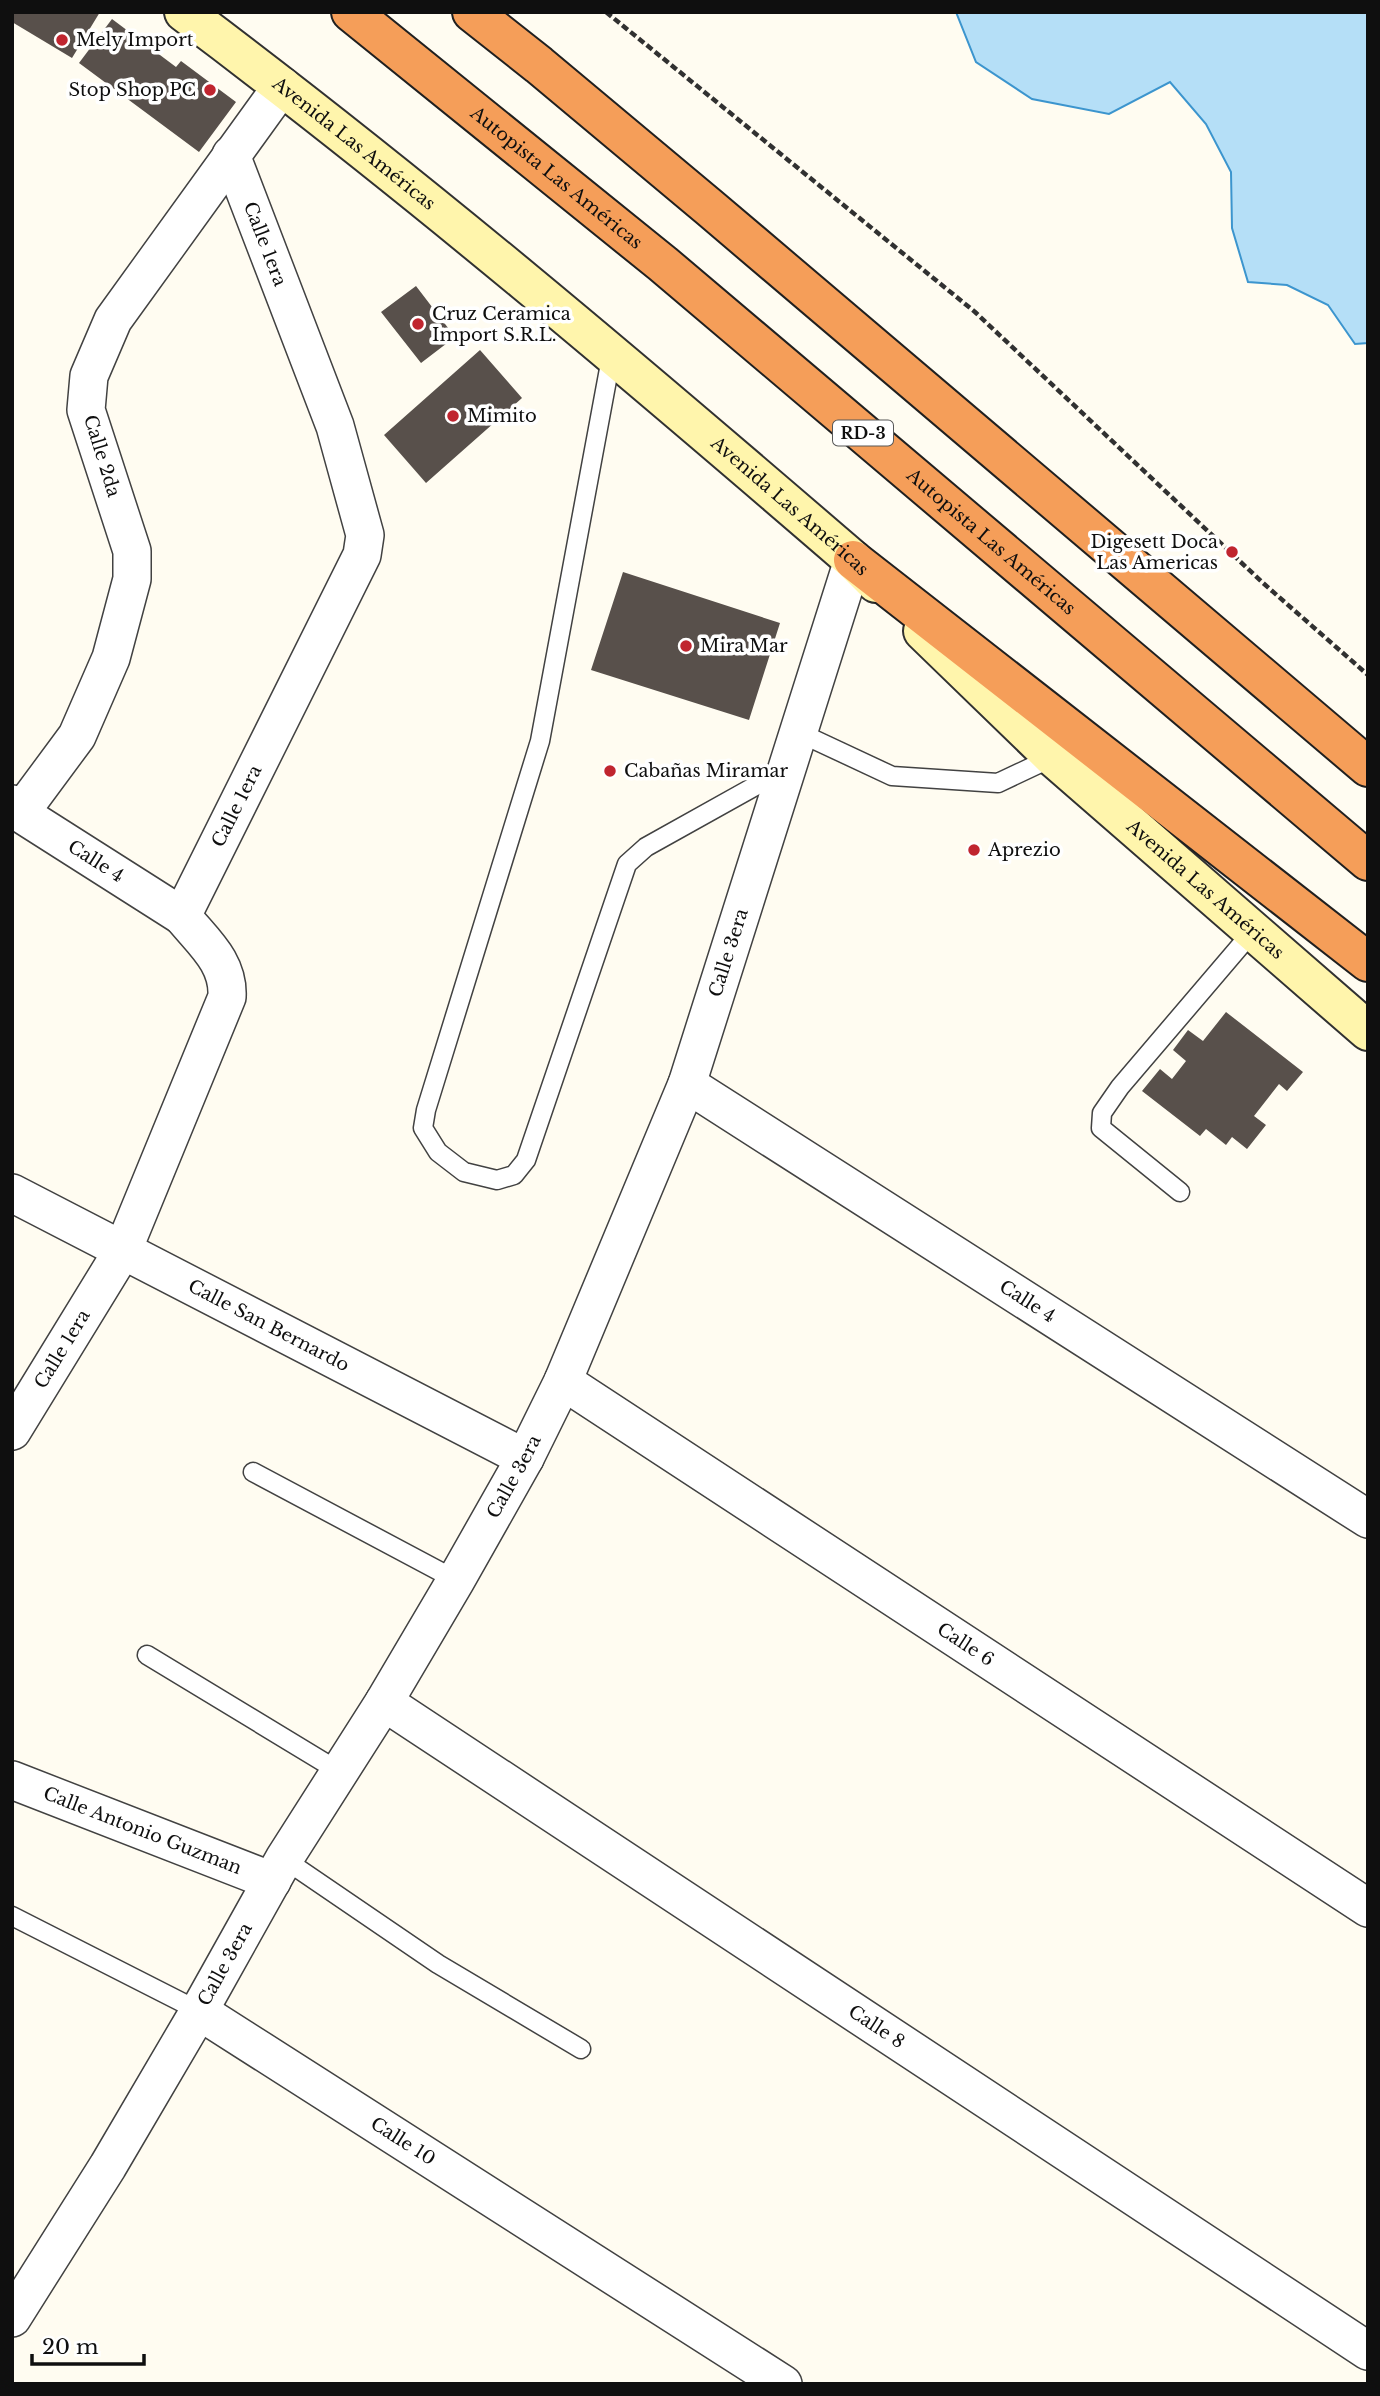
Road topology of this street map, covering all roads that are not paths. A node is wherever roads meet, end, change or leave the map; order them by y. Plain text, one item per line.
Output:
1 (184, 12) edge
2 (351, 12) edge
3 (472, 12) edge
4 (282, 86) junction
5 (231, 155) junction
6 (611, 352) junction
7 (853, 560) junction
8 (800, 733) junction
9 (1053, 757) junction
10 (789, 767) junction
11 (1368, 767) edge
12 (16, 808) edge
13 (1368, 861) edge
14 (182, 916) junction
15 (1253, 931) junction
16 (1368, 961) edge
17 (1368, 1031) edge
18 (687, 1084) junction
19 (1180, 1192) dead end
20 (12, 1193) edge
21 (123, 1250) junction
22 (563, 1381) junction
23 (12, 1431) edge
24 (525, 1458) junction
25 (253, 1472) dead end
26 (1368, 1518) edge
27 (456, 1580) junction
28 (146, 1655) dead end
29 (384, 1702) junction
30 (340, 1772) junction
31 (12, 1780) edge
32 (278, 1870) junction
33 (1368, 1908) edge
34 (12, 1916) edge
35 (199, 2011) junction
36 (580, 2049) dead end
37 (12, 2318) edge
38 (1368, 2351) edge
39 (783, 2384) edge

1 - 4 main road, Avenida Las Américas
2 - 13 highway, Autopista Las Américas / RD-3
3 - 11 highway
4 - 5 street, Calle 2da
4 - 6 main road, Avenida Las Américas
5 - 12 street, Calle 2da
5 - 14 street, Calle 1era
6 - 7 main road, Avenida Las Américas
6 - 10 lane
7 - 8 street, Calle 3era
7 - 9 main road, Avenida Las Américas
7 - 16 highway
8 - 9 lane
8 - 10 street, Calle 3era
9 - 15 main road, Avenida Las Américas
10 - 18 street, Calle 3era
12 - 14 street, Calle 4
14 - 21 street, Calle 1era
15 - 17 main road, Avenida Las Américas
15 - 19 lane
18 - 22 street, Calle 3era
18 - 26 street, Calle 4
20 - 21 street, Calle San Bernardo
21 - 23 street, Calle 1era
21 - 24 street, Calle San Bernardo
22 - 24 street, Calle 3era
22 - 33 street, Calle 6
24 - 27 street, Calle 3era
25 - 27 lane
27 - 29 street, Calle 3era
28 - 30 lane
29 - 30 street, Calle 3era
29 - 38 street, Calle 8
30 - 32 street, Calle 3era
31 - 32 street, Calle Antonio Guzman
32 - 35 street, Calle 3era
32 - 36 lane
34 - 35 lane, Calle 10
35 - 37 street, Calle 3era
35 - 39 street, Calle 10

